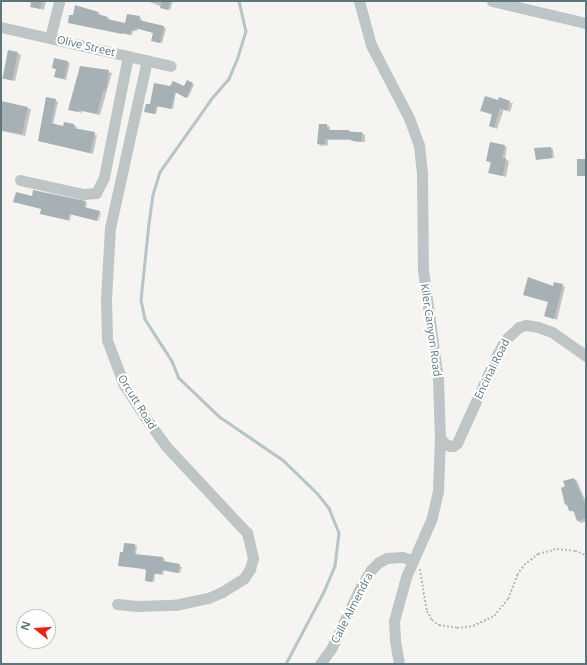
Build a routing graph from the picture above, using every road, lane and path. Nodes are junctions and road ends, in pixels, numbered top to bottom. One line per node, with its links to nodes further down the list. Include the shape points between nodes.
1 (59, 1): 6 (street)
2 (359, 1): 12 (street, Kiler Canyon Road, via 371,45 409,118 419,144 423,270 438,379)
3 (492, 1): 4 (street)
4 (586, 23)
5 (1, 27): 6 (street, Olive Street)
6 (50, 38): 7 (street, Olive Street)
7 (128, 56): 8 (street, Olive Street); 10 (street, via 104,177 96,193 83,194)
8 (147, 60): 9 (street, Olive Street); 16 (street, Orcutt Road, via 110,228 106,299 107,340 124,385 145,417 166,446 247,533 253,558 244,578 208,598 175,605)
9 (171, 66)
10 (20, 180)
11 (586, 356): 12 (street, Encinal Road, via 552,332 526,325 519,327 505,340 496,355 457,443 450,446)
12 (440, 438): 13 (street, Kiler Canyon Road, via 436,505)
13 (418, 549): 14 (path, via 427,611 432,620 439,625 457,628 473,626 494,616 508,599 517,575 524,565 538,554 557,549); 15 (street, Kiler Canyon Road)
14 (586, 554)
15 (413, 560): 17 (street, Calle Almendra, via 402,557 387,558 371,570 331,649); 18 (street, Kiler Canyon Road, via 394,622)
16 (117, 604)
17 (320, 664)
18 (399, 664)

